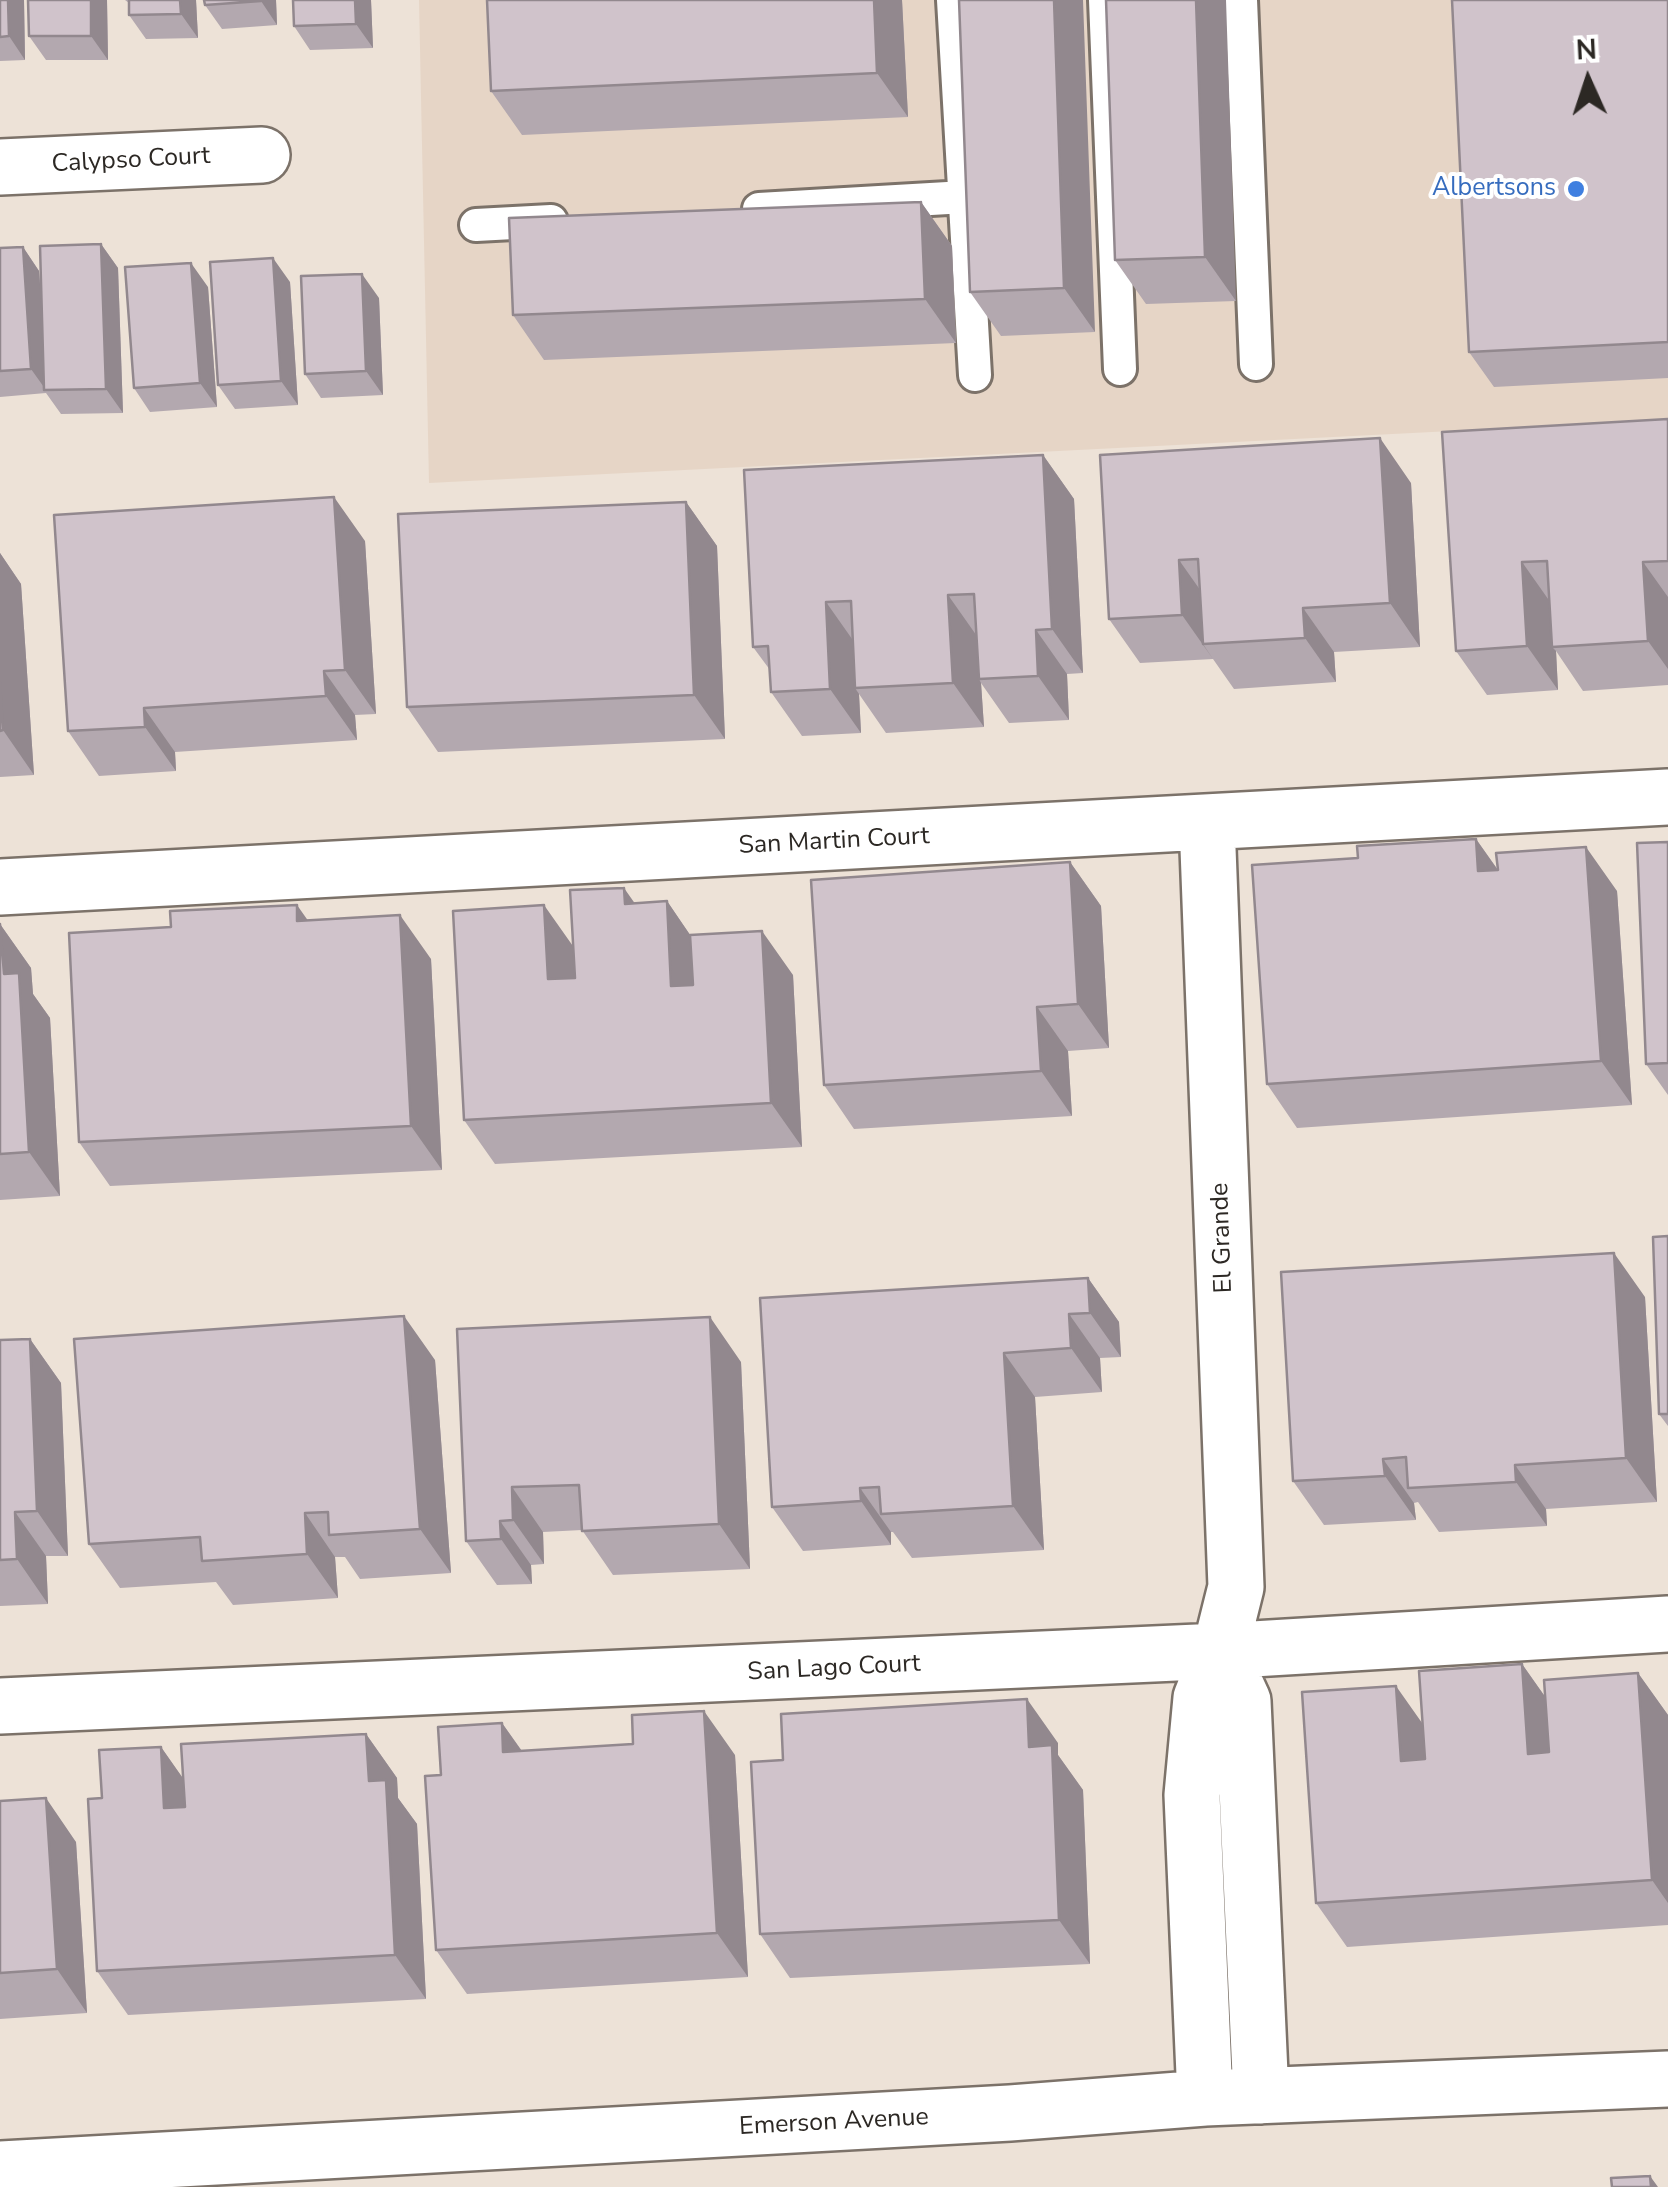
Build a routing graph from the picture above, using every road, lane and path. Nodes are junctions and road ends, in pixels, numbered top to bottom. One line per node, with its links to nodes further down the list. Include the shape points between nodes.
1 (953, 0): 6 (lane)
2 (1105, 0): 11 (lane)
3 (1242, 0): 10 (lane)
4 (262, 156): 5 (street, Calypso Court)
5 (0, 167)
6 (965, 198): 7 (lane); 12 (lane)
7 (730, 210)
8 (574, 219): 9 (lane)
9 (476, 225)
10 (1256, 364)
11 (1120, 369)
12 (975, 375)
13 (1668, 797): 14 (street, San Martin Court)
14 (1207, 822): 15 (street, San Martin Court); 17 (street, El Grande, via 1236,1588)
15 (0, 887)
16 (1668, 1624): 17 (street, San Lago Court)
17 (1220, 1651): 18 (street, San Lago Court); 19 (street, El Grande, via 1201,1698 1192,1795)
18 (0, 1706)
19 (1223, 1867): 21 (street, El Grande); 22 (street, El Grande)
20 (1668, 2079): 21 (street, Emerson Avenue)
21 (1261, 2096): 22 (street, Emerson Avenue)
22 (1205, 2098): 24 (street, Emerson Avenue)
23 (0, 2168): 24 (street, Emerson Avenue)
24 (117, 2174)

